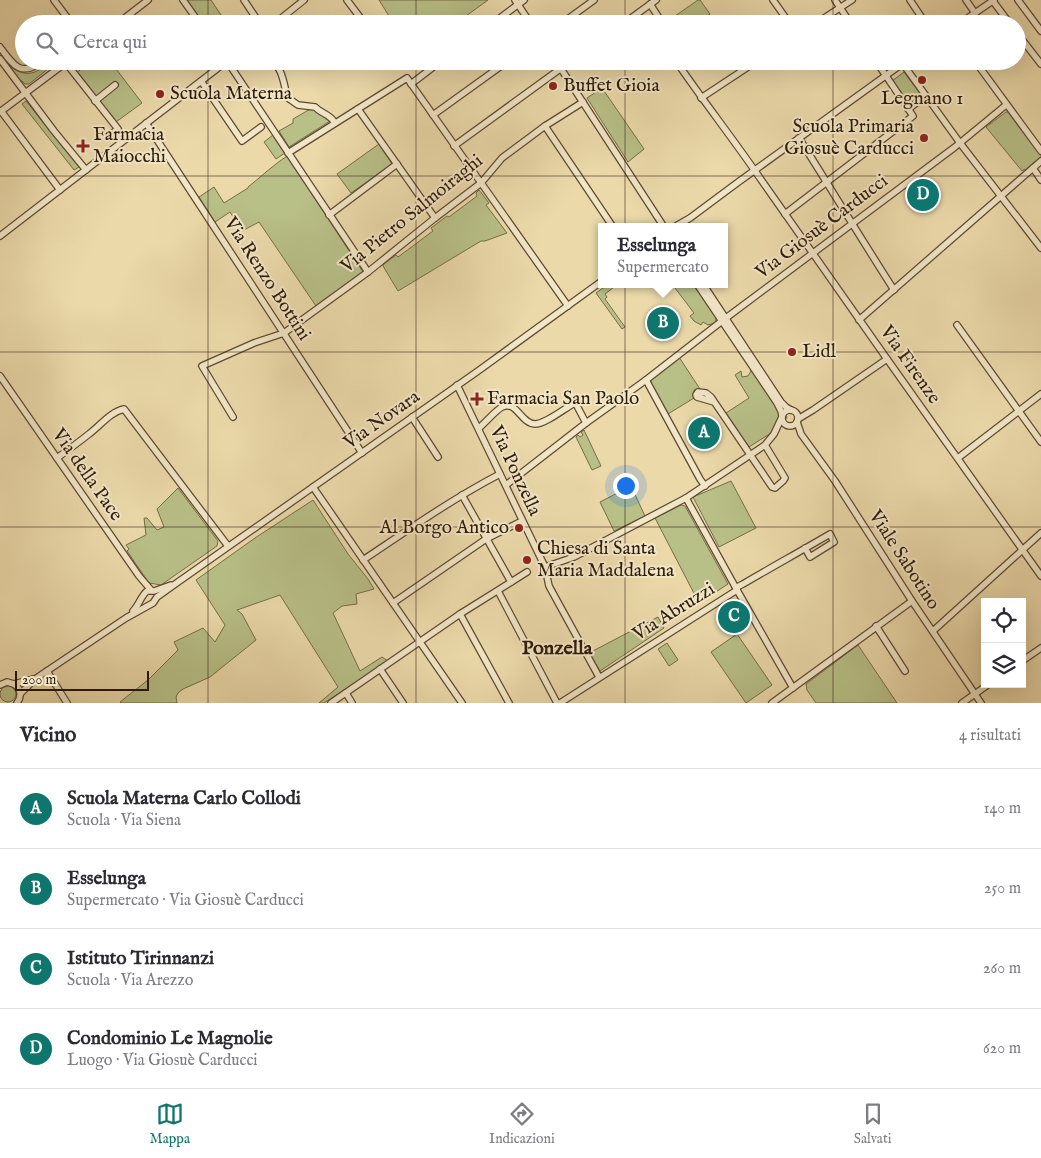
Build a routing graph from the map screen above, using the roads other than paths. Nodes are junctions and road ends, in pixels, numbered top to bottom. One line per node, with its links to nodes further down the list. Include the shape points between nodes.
1 (54, 0): 21 (street)
2 (148, 0): 22 (street)
3 (183, 0): 23 (street)
4 (244, 0): 24 (street)
5 (304, 0): 25 (street)
6 (347, 0): 26 (street)
7 (524, 0): 17 (street)
8 (594, 0): 29 (street)
9 (656, 0): 18 (street)
10 (773, 0): 32 (street)
11 (835, 0): 19 (street)
12 (852, 0): 19 (street)
13 (910, 0): 35 (street)
14 (966, 0): 20 (street)
15 (993, 0): 20 (street); 37 (street)
16 (1018, 0): 38 (street)
17 (517, 2): 27 (street); 28 (street)
18 (650, 4): 30 (street); 31 (street)
19 (840, 8): 33 (street); 34 (street)
20 (975, 13): 36 (street)
21 (65, 15)
22 (129, 15)
23 (194, 15)
24 (254, 15)
25 (285, 15)
26 (358, 15)
27 (502, 15)
28 (525, 15)
29 (573, 15)
30 (635, 15)
31 (657, 15)
32 (784, 15)
33 (829, 15)
34 (845, 15)
35 (920, 15)
36 (972, 15)
37 (1004, 15)
38 (1041, 31)
39 (1026, 45): 42 (street)
40 (0, 47): 43 (street)
41 (0, 59): 63 (street)
42 (1041, 64)
43 (15, 65)
44 (56, 70): 63 (street)
45 (72, 70): 66 (street)
46 (215, 70): 60 (street)
47 (233, 70): 82 (street)
48 (279, 70): 74 (street, via 288,98 298,105 315,107)
49 (429, 70): 61 (street)
50 (496, 70): 72 (street)
51 (558, 70): 80 (street)
52 (562, 70): 67 (street)
53 (682, 70): 65 (street, Via Firenze)
54 (743, 70): 65 (street)
55 (882, 70): 59 (street)
56 (894, 70): 59 (street)
57 (910, 70): 64 (street)
58 (981, 70): 68 (street)
59 (886, 76): 70 (street); 78 (street)
60 (201, 80): 73 (street); 76 (street, via 242,141)
61 (411, 84): 69 (street, via 407,78); 72 (street)
62 (115, 85): 66 (street)
63 (26, 93): 71 (street); 86 (street)
64 (926, 96): 70 (street); 79 (street)
65 (701, 98): 87 (street, Via Firenze)
66 (95, 101): 77 (street, via 118,129)
67 (583, 102): 75 (street, Via Pietro Salmoiraghi); 95 (street)
68 (1006, 105): 79 (street, Via Giosuè Carducci); 81 (street)
69 (358, 109): 74 (street); 84 (street)
70 (908, 109): 89 (street, via 913,116)
71 (1, 112): 91 (street)
72 (433, 115): 80 (street)
73 (146, 123): 86 (street); 116 (street, Via Renzo Bottini)
74 (336, 123): 82 (street)
75 (545, 126): 90 (street, Via Pietro Salmoiraghi, via 502,158); 98 (street)
76 (261, 127)
77 (109, 136)
78 (799, 138): 87 (street); 89 (street)
79 (960, 142): 92 (street); 103 (street, Via Giosuè Carducci)
80 (454, 146): 90 (street)
81 (1041, 151)
82 (288, 153): 94 (street)
83 (1041, 161): 85 (street)
84 (398, 164): 94 (street); 96 (street)
85 (1034, 168): 88 (street); 92 (street)
86 (86, 170): 91 (street)
87 (755, 170): 93 (street, Via Firenze); 97 (street)
88 (1041, 180)
89 (828, 182): 93 (street); 103 (street)
90 (481, 183): 96 (street, Via Pietro Salmoiraghi); 112 (street)
91 (60, 190): 104 (street)
92 (1002, 196): 105 (street); 111 (street)
93 (786, 214): 106 (street, Via Firenze)
94 (329, 215): 107 (street)
95 (658, 217): 99 (street); 100 (street)
96 (435, 218): 107 (street, Via Pietro Salmoiraghi)
97 (690, 218): 101 (street); 102 (street)
98 (610, 223)
99 (662, 223)
100 (666, 223)
101 (682, 223)
102 (687, 223)
103 (852, 224): 106 (street, Via Giosuè Carducci); 111 (street)
104 (0, 236)
105 (1041, 248)
106 (812, 254): 113 (street, Via Giosuè Carducci); 114 (street, Via Firenze)
107 (368, 272): 116 (street, Via Pietro Salmoiraghi)
108 (598, 284): 112 (street, Via Novara)
109 (700, 288): 113 (street)
110 (705, 288): 113 (street)
111 (894, 290): 114 (street)
112 (568, 306): 120 (street, Via Novara)
113 (724, 320): 119 (street, Via Giosuè Carducci); 124 (street, via 781,402); 128 (street, via 777,403)
114 (859, 320): 117 (street, Via Firenze)
115 (957, 324): 125 (street)
116 (284, 333): 126 (street, Via Pietro Salmoiraghi, via 202,366); 137 (street, Via Renzo Bottini)
117 (887, 359): 123 (street); 141 (street, Via Firenze)
118 (0, 376): 140 (street, Via della Pace)
119 (646, 380): 130 (street, Via Giosuè Carducci); 144 (street)
120 (457, 385): 127 (street, Via Novara); 132 (street, Via Ponzella)
121 (1041, 394): 125 (street)
122 (714, 402): 138 (street)
123 (813, 410): 124 (street); 129 (street)
124 (792, 411): 128 (street, via 786,411); 129 (street)
125 (1019, 411): 135 (street); 141 (street)
126 (233, 416)
127 (412, 417): 137 (street, Via Novara); 139 (street)
128 (782, 418): 131 (street, via 784,424); 133 (street)
129 (798, 420): 131 (street); 134 (street, Viale Sabotino)
130 (586, 423): 132 (street, via 576,404 534,424 526,422 509,406 502,407); 143 (street, Via Giosuè Carducci)
131 (790, 426): 133 (street); 134 (street, Viale Sabotino)
132 (479, 428): 142 (street, Via Ponzella)
133 (774, 434): 136 (street)
134 (801, 434): 166 (street, Viale Sabotino)
135 (1041, 442)
136 (765, 445): 138 (street); 138 (street, via 785,478 775,488)
137 (362, 452): 145 (street, Via Novara)
138 (750, 455): 144 (street)
139 (438, 457)
140 (57, 458): 151 (street, via 124,409); 157 (street, Via della Pace)
141 (958, 458): 153 (street, Via Firenze)
142 (500, 474): 143 (street, Via Ponzella); 146 (street)
143 (506, 485): 148 (street, Via Ponzella)
144 (705, 486): 147 (street)
145 (314, 487): 151 (street, Via Novara); 154 (street)
146 (462, 495): 150 (street); 154 (street)
147 (686, 498): 155 (street, via 574,557); 163 (street)
148 (522, 521): 150 (street); 155 (street, Via Ponzella)
149 (1041, 533): 153 (street)
150 (486, 539): 160 (street); 167 (street)
151 (228, 546): 159 (street, Via Novara)
152 (805, 548): 152 (street, Via Abruzzi, via 810,557 834,542 830,534); 163 (street, Via Abruzzi, via 737,587)
153 (1022, 550): 158 (street, Via Firenze); 172 (street)
154 (364, 560): 167 (street)
155 (545, 567): 179 (street, Via Ponzella, via 549,586)
156 (527, 572): 160 (street)
157 (139, 576): 161 (street, Via della Pace); 164 (street)
158 (1041, 576)
159 (178, 582): 161 (street, Via Novara); 165 (street, Via Novara)
160 (511, 582): 162 (street)
161 (152, 590): 164 (street, Via Novara); 165 (street)
162 (498, 590): 169 (street); 194 (street)
163 (737, 590): 179 (street, Via Abruzzi); 183 (street)
164 (143, 595): 168 (street, via 144,601); 170 (street, Via Novara)
165 (157, 597): 168 (street, Via Novara)
166 (912, 600): 171 (street); 172 (street, Viale Sabotino)
167 (393, 603): 173 (street)
168 (151, 604): 170 (street, Via Novara)
169 (460, 614): 173 (street); 193 (street)
170 (126, 618): 177 (street, Via Novara)
171 (876, 626): 178 (street); 183 (street)
172 (933, 631): 186 (street, Viale Sabotino)
173 (417, 643): 176 (street); 192 (street)
174 (1041, 648): 175 (street)
175 (1026, 658)
176 (380, 669): 185 (street); 191 (street)
177 (47, 671): 180 (street, Via Novara); 188 (street)
178 (905, 671)
179 (599, 677): 194 (street, Via Abruzzi)
180 (35, 679): 181 (street, Via Novara); 187 (street, Via Novara)
181 (14, 684): 182 (street, Via Novara); 187 (street, Via Novara, via 20,689)
182 (0, 685)
183 (793, 688): 195 (street)
184 (983, 688): 186 (street)
185 (346, 693): 189 (street); 190 (street)
186 (975, 694): 196 (street); 197 (street, Viale Sabotino)
187 (19, 699)
188 (67, 703)
189 (331, 703)
190 (352, 703)
191 (403, 703)
192 (462, 703)
193 (509, 703)
194 (558, 703)
195 (772, 703)
196 (962, 703)
197 (981, 703)

